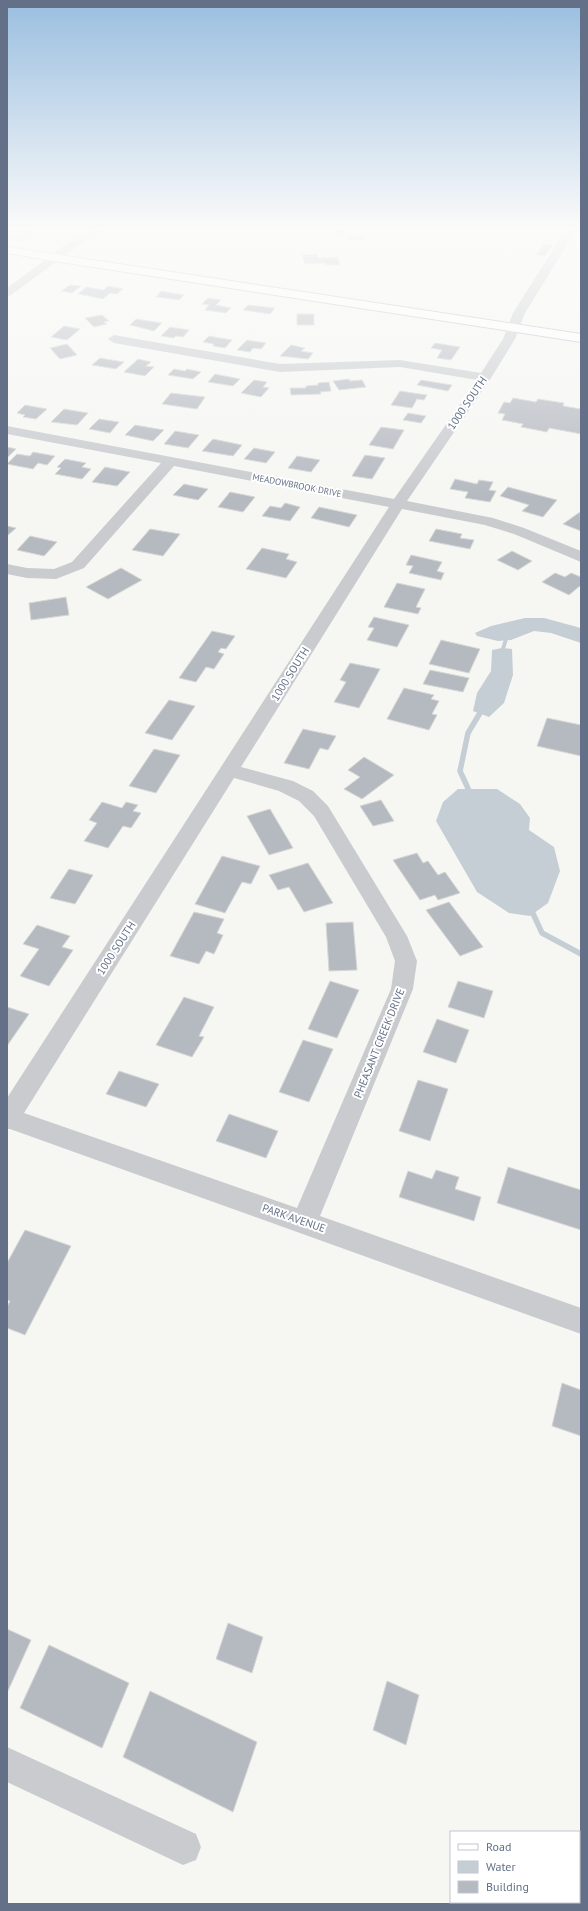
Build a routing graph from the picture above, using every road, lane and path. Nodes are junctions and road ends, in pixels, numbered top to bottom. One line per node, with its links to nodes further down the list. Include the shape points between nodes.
1 (456, 318): 3 (main road)
2 (518, 318): 3 (street, 1000 SOUTH)
3 (515, 327): 4 (main road); 6 (street, 1000 SOUTH)
4 (581, 338)
5 (114, 339): 6 (street, via 280,368 308,370 388,363)
6 (485, 378): 9 (street, 1000 SOUTH)
7 (7, 430): 8 (street, MEADOWBROOK DRIVE)
8 (170, 462): 9 (street, MEADOWBROOK DRIVE); 11 (street, via 78,565 56,574 27,574)
9 (398, 504): 10 (street, MEADOWBROOK DRIVE, via 488,521 519,530); 12 (street, 1000 SOUTH)
10 (581, 557)
11 (7, 569)
12 (230, 770): 13 (street, 1000 SOUTH); 14 (street, PHEASANT CREEK DRIVE, via 286,786 306,796 321,811 396,936 406,961 402,989)
13 (7, 1118): 14 (street, PARK AVENUE)
14 (304, 1222): 15 (street, PARK AVENUE)
15 (581, 1320)
16 (7, 1764): 17 (street)
17 (183, 1848)

